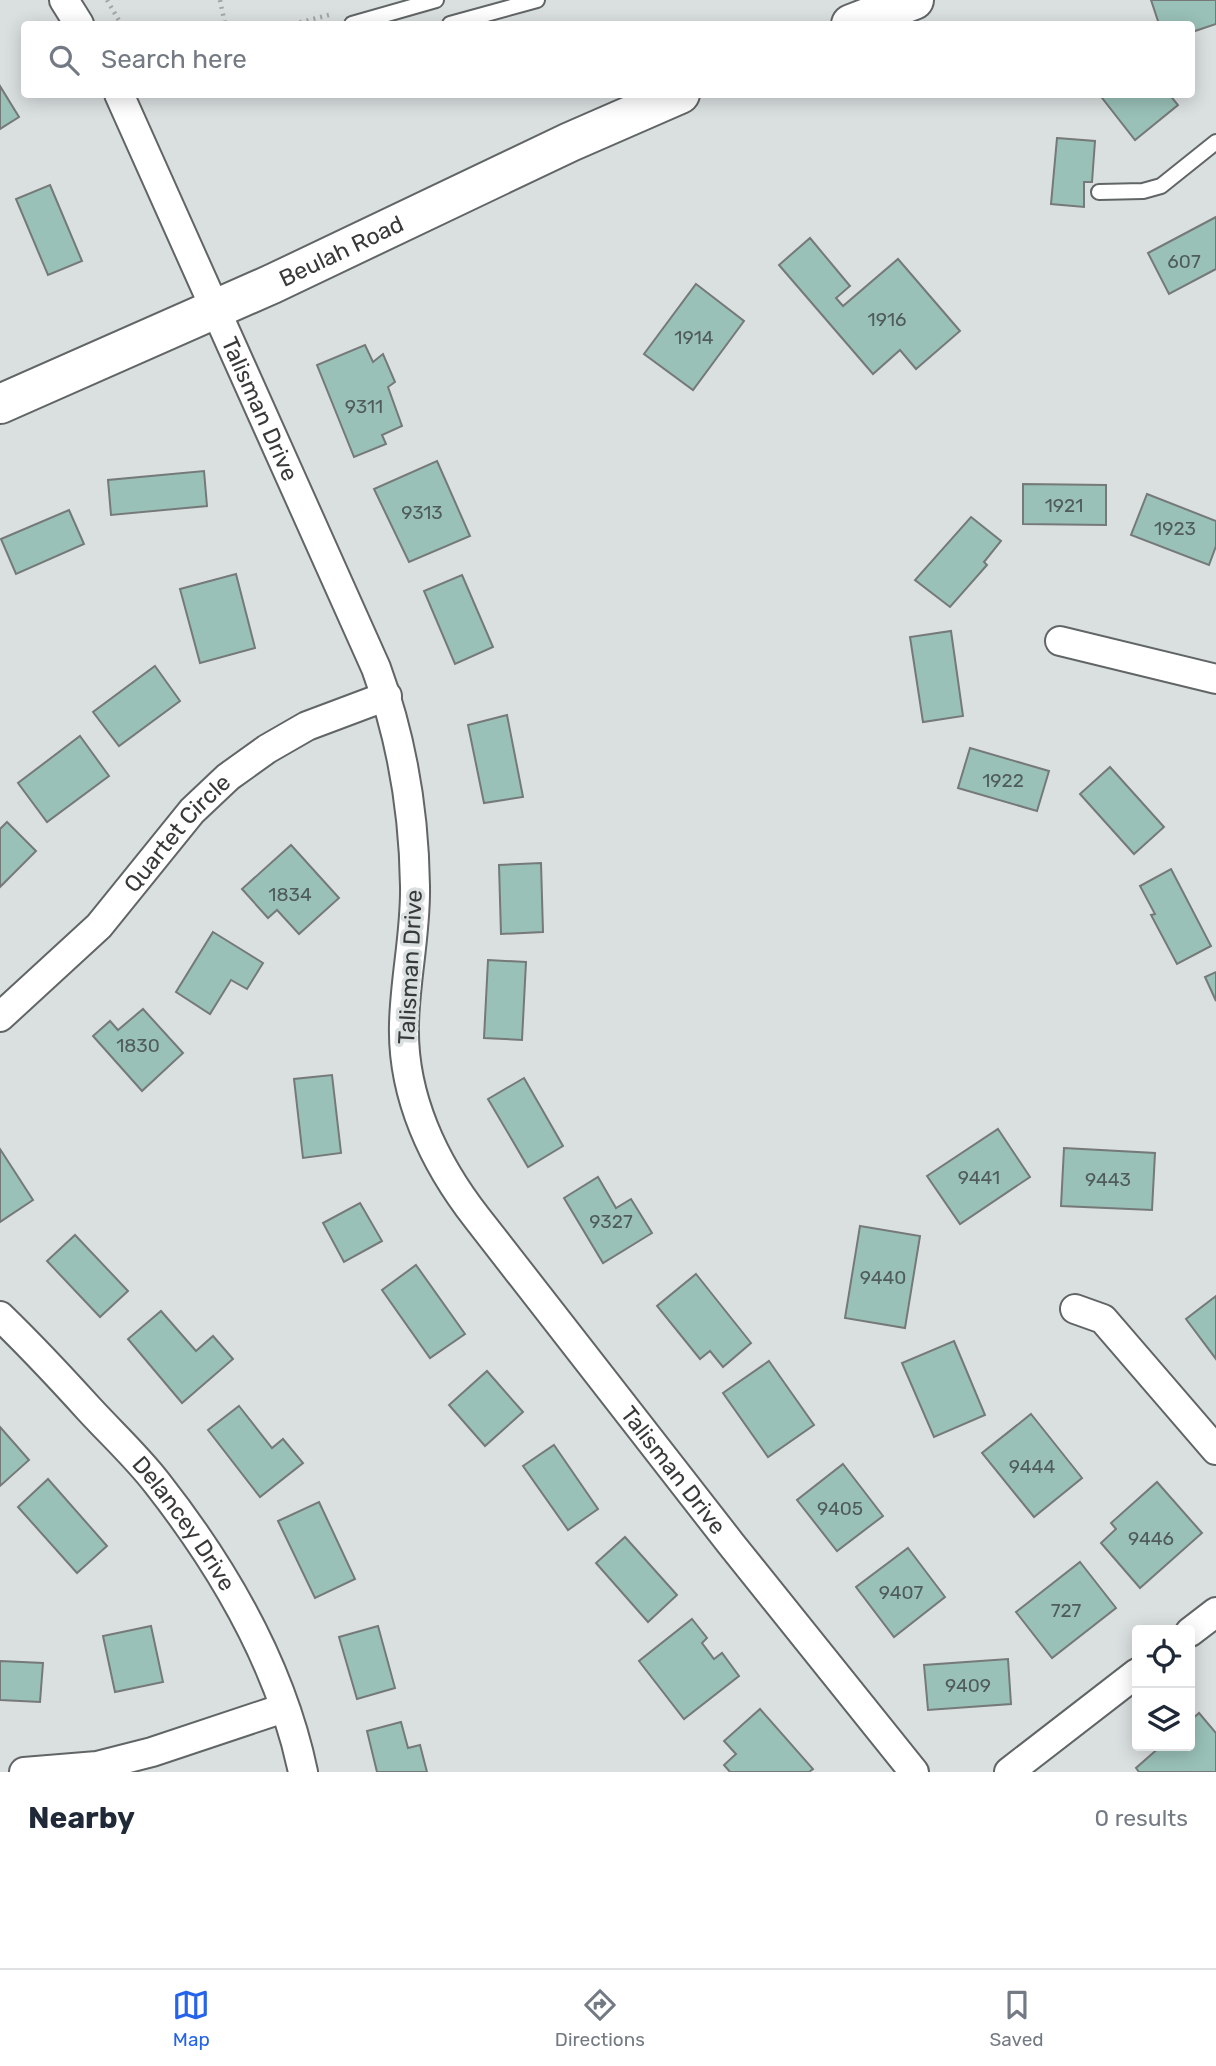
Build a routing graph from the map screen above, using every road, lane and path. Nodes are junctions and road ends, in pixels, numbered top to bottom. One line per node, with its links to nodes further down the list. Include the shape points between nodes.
1 (64, 0): 7 (street)
2 (107, 0): 8 (path)
3 (220, 0): 9 (path)
4 (436, 0): 10 (lane)
5 (537, 0): 11 (lane)
6 (914, 0): 12 (main road)
7 (77, 21)
8 (119, 21)
9 (224, 21)
10 (362, 21)
11 (461, 21)
12 (859, 21)
13 (125, 98): 17 (street, Talisman Drive)
14 (671, 98): 17 (main road, Beulah Road)
15 (1216, 142): 16 (lane, via 1161,186)
16 (1099, 192)
17 (215, 309): 18 (main road, Beulah Road); 21 (street, Talisman Drive)
18 (0, 404)
19 (1060, 641): 20 (street)
20 (1216, 679)
21 (387, 696): 22 (street, Quartet Circle, via 307,726 228,777 191,811 99,926); 32 (street, Talisman Drive, via 414,830 414,928 404,1025 407,1066 431,1148 454,1189)
22 (0, 1017)
23 (1075, 1309): 25 (street, via 1103,1318)
24 (0, 1316): 29 (street, Delancey Drive, via 155,1481 197,1536 232,1593)
25 (1216, 1450)
26 (1216, 1612): 27 (street)
27 (1195, 1628)
28 (1132, 1677): 33 (street)
29 (284, 1708): 30 (street, via 97,1766); 31 (street, Delancey Drive)
30 (24, 1772)
31 (303, 1772)
32 (914, 1772)
33 (1010, 1772)

